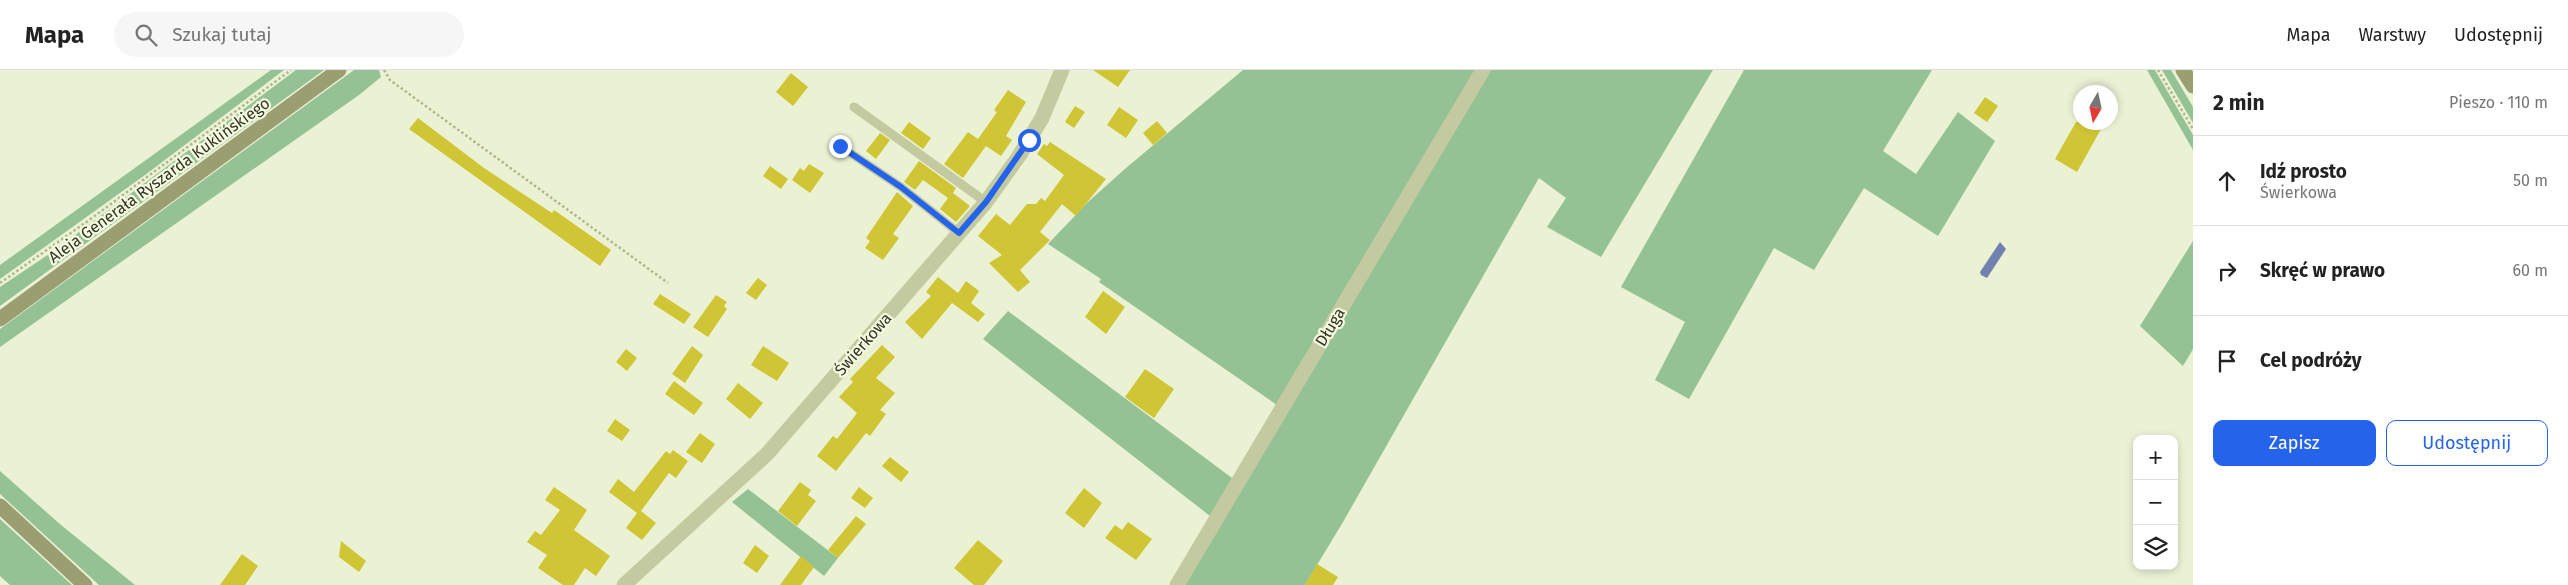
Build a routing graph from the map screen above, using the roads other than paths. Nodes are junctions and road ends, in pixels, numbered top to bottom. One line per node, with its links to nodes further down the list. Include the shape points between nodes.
1 (339, 70): 10 (street, Aleja Generała Ryszarda Kuklińskiego)
2 (1062, 70): 8 (street, Świerkowa, via 1042,118)
3 (1483, 70): 14 (street, Długa)
4 (2184, 70): 5 (street)
5 (2193, 86)
6 (854, 107): 8 (lane)
7 (840, 146): 9 (lane, via 901,187)
8 (986, 202): 9 (street, Świerkowa)
9 (959, 233): 13 (street, Świerkowa, via 767,454)
10 (0, 318)
11 (0, 506): 12 (street)
12 (85, 585)
13 (624, 585)
14 (1177, 585)

